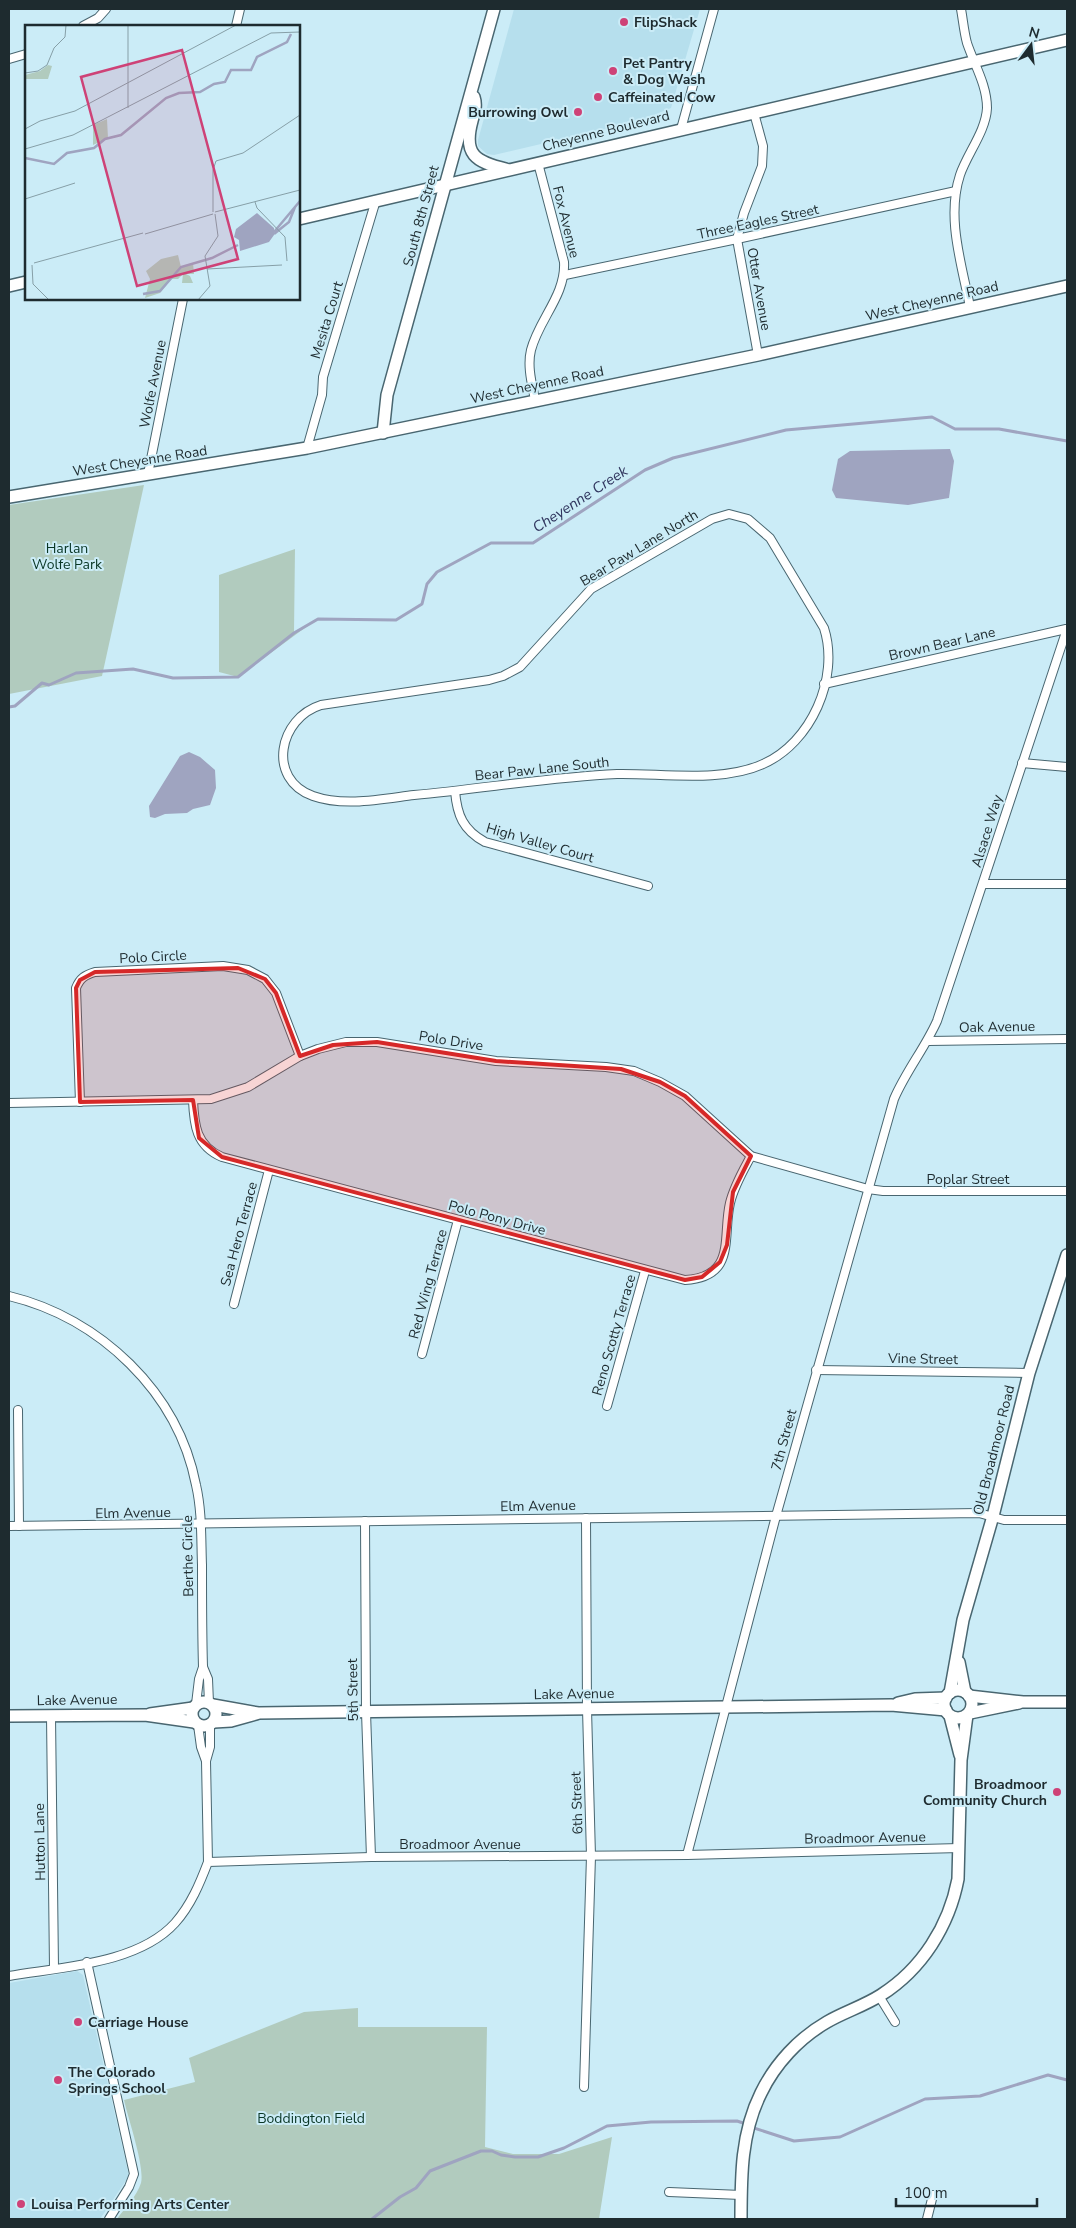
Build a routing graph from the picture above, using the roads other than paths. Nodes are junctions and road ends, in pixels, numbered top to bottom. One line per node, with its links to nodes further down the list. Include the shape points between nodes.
1 (106, 9): 6 (street)
2 (240, 9): 7 (street)
3 (494, 9): 12 (main road, South 8th Street)
4 (714, 9): 14 (street)
5 (961, 9): 11 (street, via 968,43)
6 (85, 25)
7 (236, 25)
8 (1067, 40): 11 (main road, Cheyenne Boulevard)
9 (25, 54): 10 (street)
10 (9, 59)
11 (976, 62): 13 (main road, Cheyenne Boulevard); 18 (street, via 987,102 986,111)
12 (472, 90): 16 (main road, via 476,103 469,148 476,159); 17 (main road, South 8th Street)
13 (754, 113): 14 (main road, Cheyenne Boulevard); 21 (street, Otter Avenue, via 763,146 762,166)
14 (681, 128): 15 (main road, Cheyenne Boulevard)
15 (538, 163): 16 (main road, Cheyenne Boulevard); 22 (street, Fox Avenue)
16 (510, 169): 17 (main road, Cheyenne Boulevard)
17 (446, 184): 19 (main road, Cheyenne Boulevard); 30 (main road, South 8th Street, via 387,395)
18 (956, 191): 21 (street, Three Eagles Street); 27 (street, via 954,218)
19 (376, 200): 20 (main road, Cheyenne Boulevard); 31 (street, Mesita Court, via 323,377 322,395)
20 (300, 218)
21 (737, 240): 22 (street, Three Eagles Street); 28 (street, Otter Avenue)
22 (565, 275): 29 (street, Fox Avenue, via 531,349 529,366)
23 (25, 282): 24 (main road)
24 (9, 286)
25 (1067, 286): 27 (main road, West Cheyenne Road)
26 (183, 300): 32 (street, Wolfe Avenue)
27 (970, 307): 28 (main road, West Cheyenne Road)
28 (758, 355): 29 (main road, West Cheyenne Road)
29 (535, 400): 30 (main road, West Cheyenne Road)
30 (383, 433): 31 (main road, West Cheyenne Road)
31 (307, 448): 32 (main road, West Cheyenne Road)
32 (148, 474): 33 (main road, West Cheyenne Road)
33 (9, 497)
34 (1066, 629): 35 (street, Brown Bear Lane); 36 (street, Alsace Way)
35 (824, 684): 38 (street, Bear Paw Lane North, via 830,661 824,628 770,538 748,519 720,515 591,589 530,658 512,672 489,680 309,709 292,726 286,739 283,749); 39 (street, Bear Paw Lane South, via 815,711 801,736 776,758 745,770 709,774 564,777)
36 (1022, 763): 37 (street); 40 (street, Alsace Way)
37 (1067, 767)
38 (287, 773): 39 (street, Bear Paw Lane South, via 301,789 330,799 368,800)
39 (455, 791): 42 (street, High Valley Court, via 456,809 465,827 485,842)
40 (984, 884): 41 (street); 44 (street, Alsace Way)
41 (1067, 884)
42 (648, 886)
43 (1067, 1039): 44 (street, Oak Avenue)
44 (928, 1041): 51 (street, 7th Street, via 905,1075 894,1099)
45 (300, 1056): 46 (street, Polo Drive, via 248,1087 221,1097); 47 (street, Polo Circle, via 276,993 265,979 256,974 224,966 95,972 87,974 76,988); 49 (street, Polo Drive, via 333,1045 377,1042 496,1061 606,1067 634,1072 685,1096)
46 (193, 1100): 47 (street, Polo Drive); 50 (street, Polo Pony Drive, via 195,1129 212,1153)
47 (80, 1102): 48 (street, Polo Drive)
48 (9, 1103)
49 (751, 1156): 51 (street, Polo Drive); 55 (street, Polo Pony Drive, via 733,1192 727,1245 714,1270 702,1277 685,1280)
50 (269, 1170): 53 (street, Polo Pony Drive); 57 (street, Sea Hero Terrace)
51 (868, 1189): 52 (street, Poplar Street); 59 (street, 7th Street)
52 (1067, 1191)
53 (458, 1220): 55 (street, Polo Pony Drive); 58 (street, Red Wing Terrace)
54 (1067, 1255): 60 (main road, Old Broadmoor Road)
55 (645, 1271): 61 (street, Reno Scotty Terrace)
56 (9, 1296): 68 (street, Berthe Circle, via 38,1304 77,1322 134,1367 162,1404 185,1448 196,1485)
57 (234, 1304)
58 (422, 1354)
59 (816, 1370): 60 (street, Vine Street); 63 (street, 7th Street)
60 (1029, 1373): 64 (main road, Old Broadmoor Road)
61 (607, 1406)
62 (18, 1410): 70 (street)
63 (776, 1516): 64 (street, Elm Avenue); 65 (street, Elm Avenue); 80 (street, 7th Street)
64 (993, 1516): 66 (street, Elm Avenue, via 1004,1520); 71 (main road, Old Broadmoor Road, via 963,1620)
65 (586, 1518): 67 (street, Elm Avenue); 81 (street, 6th Street)
66 (1067, 1520)
67 (365, 1521): 68 (street, Elm Avenue); 82 (street, 5th Street)
68 (201, 1524): 70 (street, Elm Avenue); 72 (street, Berthe Circle)
69 (9, 1526): 70 (street, Elm Avenue)
70 (19, 1526)
71 (958, 1655): 73 (main road, Old Broadmoor Road); 74 (main road, Old Broadmoor Road)
72 (203, 1667): 77 (street, Berthe Circle); 79 (street, Berthe Circle)
73 (967, 1694): 74 (main road, via 957,1690); 75 (main road); 85 (main road, via 972,1702)
74 (948, 1695): 78 (main road, Lake Avenue); 84 (main road)
75 (1022, 1702): 76 (main road); 85 (main road)
76 (1067, 1702)
77 (211, 1704): 79 (main road); 83 (main road, Lake Avenue); 90 (main road, via 216,1710)
78 (891, 1705): 80 (main road, Lake Avenue); 84 (main road, Lake Avenue)
79 (195, 1706): 86 (main road, Lake Avenue); 89 (main road, via 192,1718)
80 (725, 1706): 81 (main road, Lake Avenue); 94 (street, 7th Street)
81 (587, 1709): 82 (main road, Lake Avenue); 95 (street, 6th Street)
82 (366, 1712): 83 (main road, Lake Avenue); 96 (street, 5th Street)
83 (258, 1713): 90 (main road, Lake Avenue)
84 (948, 1713): 85 (main road, via 959,1718); 91 (main road)
85 (968, 1714): 91 (main road)
86 (146, 1715): 88 (main road, Lake Avenue); 89 (main road, Lake Avenue)
87 (9, 1716): 88 (main road, Lake Avenue)
88 (51, 1716): 99 (street, Hutton Lane)
89 (196, 1724): 90 (main road); 92 (street)
90 (212, 1724): 92 (street)
91 (961, 1760): 93 (main road)
92 (206, 1761): 97 (street)
93 (960, 1848): 94 (street, Broadmoor Avenue); 101 (main road, via 955,1894 936,1939 912,1972)
94 (687, 1855): 95 (street, Broadmoor Avenue)
95 (591, 1856): 96 (street, Broadmoor Avenue); 103 (street, 6th Street)
96 (371, 1857): 97 (street, Broadmoor Avenue)
97 (208, 1862): 98 (street, via 193,1896 165,1932 129,1952)
98 (87, 1962): 99 (street); 107 (street, via 134,2174)
99 (54, 1968): 100 (street)
100 (9, 1976)
101 (879, 1996): 102 (street); 105 (main road, via 809,2033 778,2065 754,2108 745,2142)
102 (895, 2022)
103 (584, 2087)
104 (669, 2192): 105 (street)
105 (741, 2195): 108 (main road)
106 (933, 2195): 109 (street)
107 (109, 2219)
108 (741, 2219)
109 (927, 2219)

